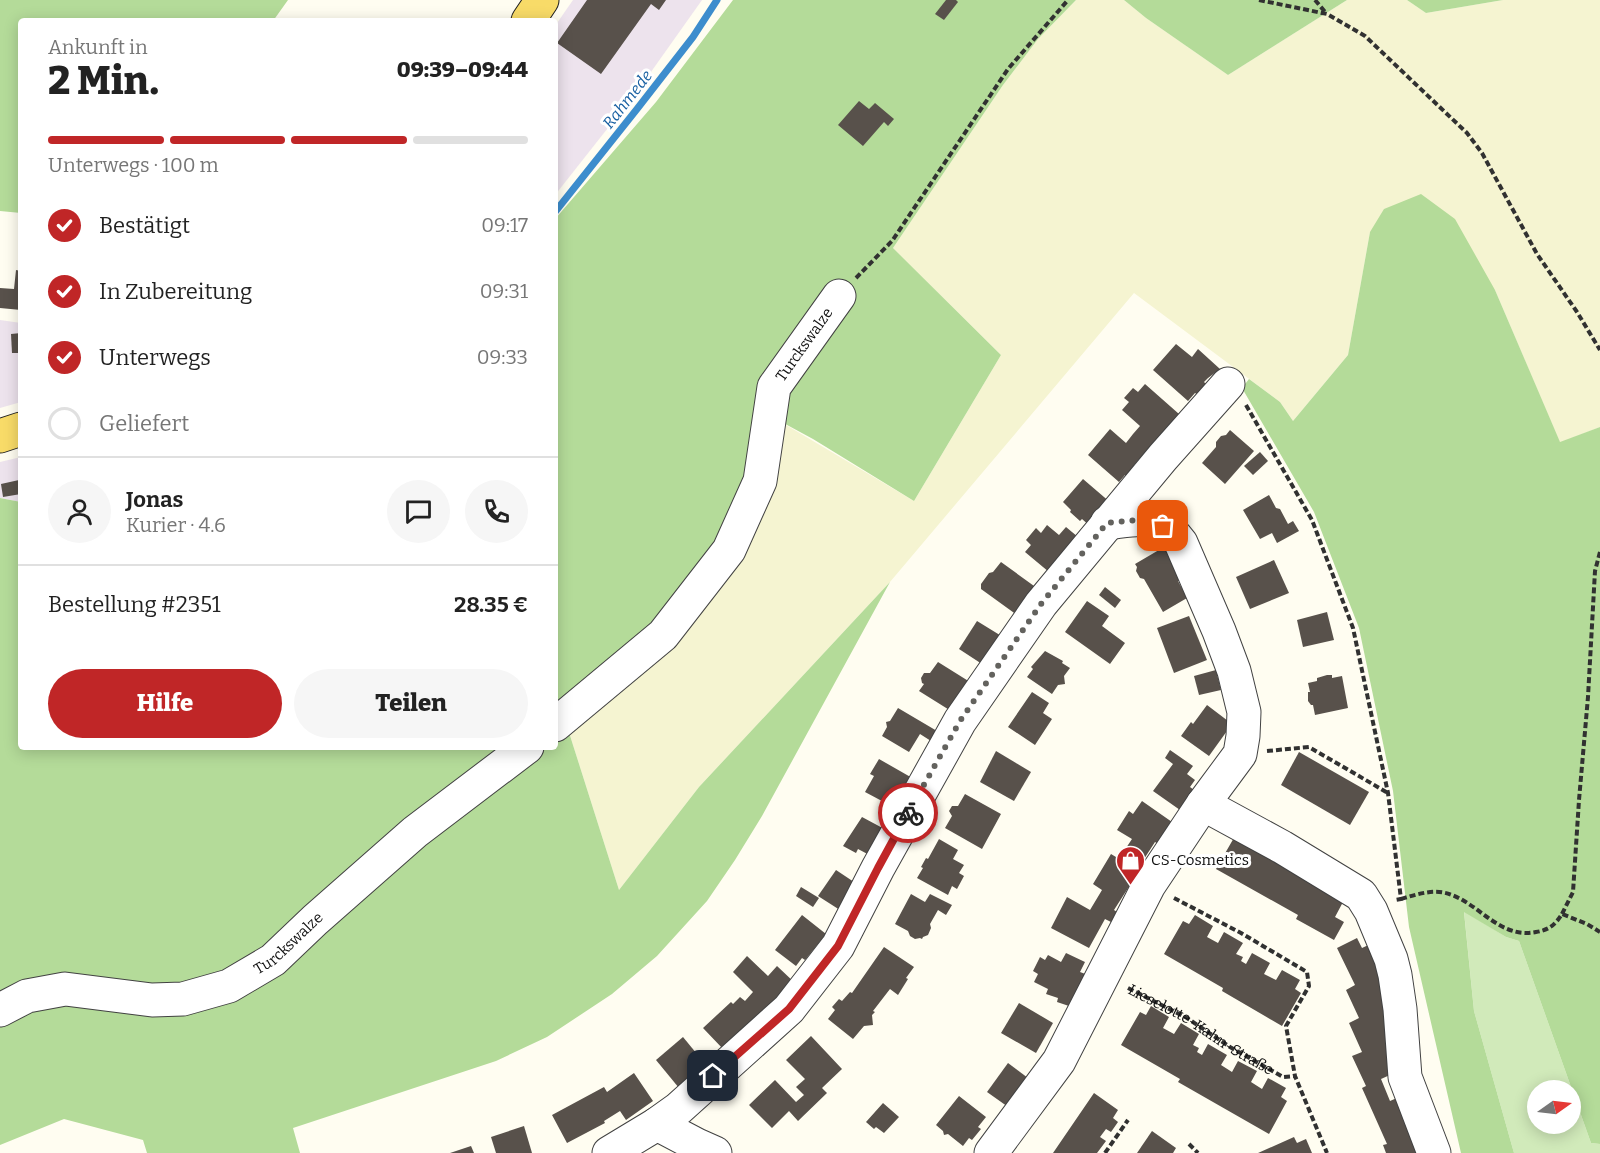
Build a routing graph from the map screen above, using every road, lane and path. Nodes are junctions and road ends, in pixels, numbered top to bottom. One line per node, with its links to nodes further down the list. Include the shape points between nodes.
1 (542, 0): 6 (main road)
2 (1068, 0): 7 (path, Turckswalze, via 1008,69 892,241)
3 (1259, 0): 5 (path)
4 (1315, 0): 5 (path)
5 (1327, 14): 8 (path, via 1365,36 1467,133 1537,254)
6 (530, 18)
7 (839, 296): 14 (street, Turckswalze, via 774,387 759,481 729,549 663,635)
8 (1600, 350)
9 (1228, 384): 12 (street); 17 (path, via 1247,407 1316,531 1353,628)
10 (18, 430): 11 (main road)
11 (0, 436)
12 (1107, 523): 16 (street, via 1148,519 1163,526 1181,543 1234,671 1244,712); 28 (street, via 1041,604 960,721 838,946 789,1009)
13 (1600, 552): 22 (path, via 1595,571 1573,892)
14 (558, 722)
15 (523, 750): 25 (street, Turckswalze, via 416,832 273,960 229,986 183,999 152,1000 65,989 27,996)
16 (1240, 754): 17 (path, via 1309,747); 18 (street)
17 (1388, 793): 20 (path)
18 (1203, 804): 19 (street); 21 (street, via 1352,890)
19 (1149, 885): 24 (street); 26 (path, Lieselotte-Kahn-Straße, via 1307,972 1309,986 1286,1026)
20 (1401, 899): 21 (path); 22 (path, via 1426,892 1451,894 1494,923 1522,933 1546,930)
21 (1371, 911): 36 (street, via 1395,975 1405,1077)
22 (1562, 914): 23 (path)
23 (1600, 932)
24 (1104, 975): 26 (path, Lieselotte-Kahn-Straße, via 1187,1018 1283,1077); 32 (street, via 1059,1061)
25 (0, 1010)
26 (1295, 1076): 35 (path)
27 (1128, 1120): 33 (path)
28 (657, 1124): 30 (street); 31 (street)
29 (1189, 1144): 34 (path)
30 (609, 1153)
31 (715, 1153)
32 (991, 1153)
33 (1105, 1153)
34 (1198, 1153)
35 (1327, 1153)
36 (1434, 1153)

